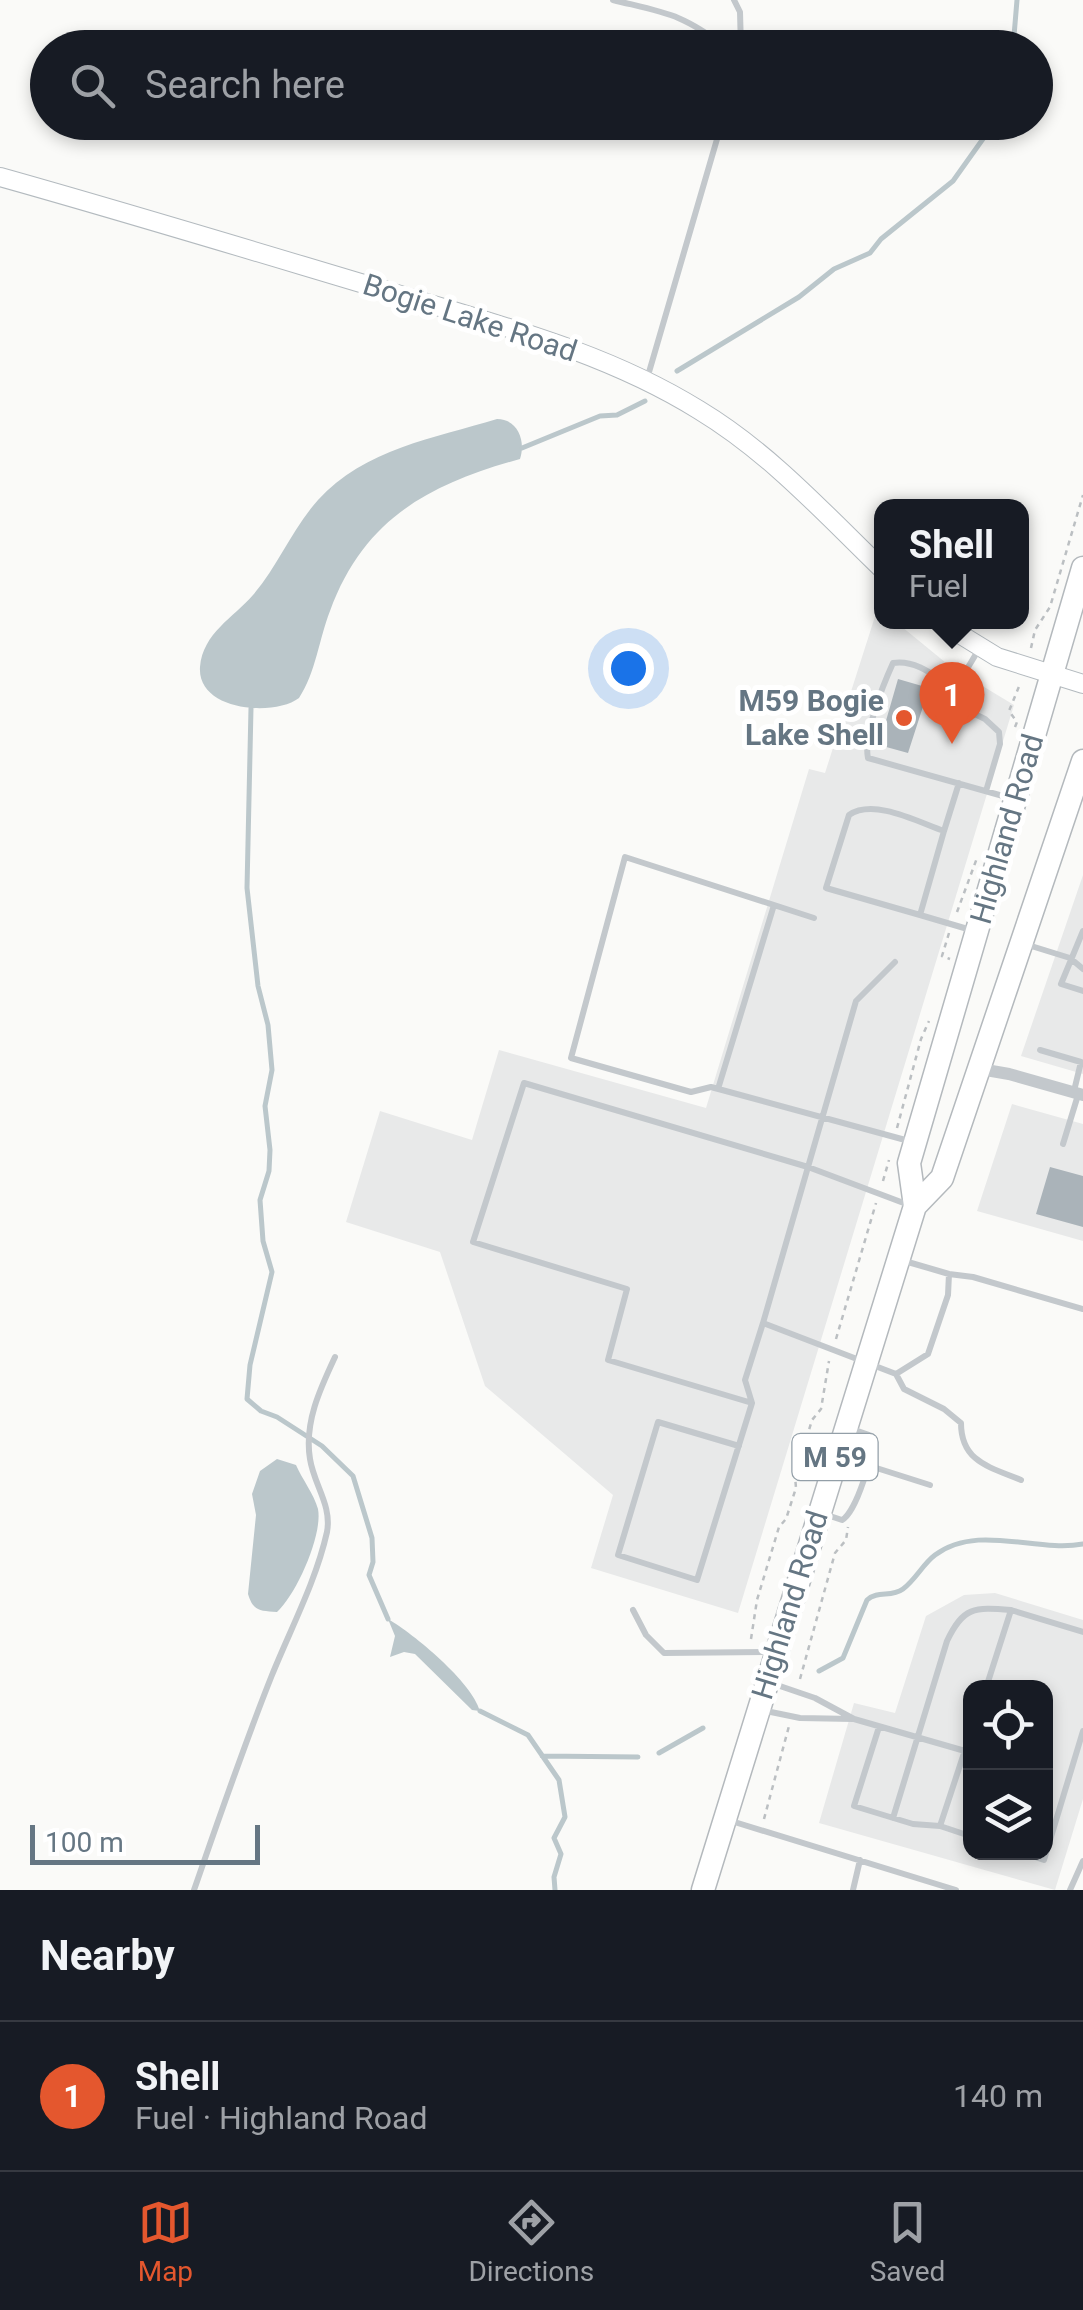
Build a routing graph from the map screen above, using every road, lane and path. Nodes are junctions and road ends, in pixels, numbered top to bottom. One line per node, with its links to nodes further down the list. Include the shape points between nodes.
1 (613, 0): 3 (lane, via 666,10)
2 (734, 0): 4 (lane)
3 (702, 30)
4 (740, 30)
5 (717, 140): 7 (lane)
6 (0, 176): 7 (main road, Bogie Lake Road, via 515,330)
7 (646, 380): 9 (main road, Bogie Lake Road, via 762,453)
8 (1083, 494): 12 (path, via 1048,613)
9 (874, 561)
10 (1083, 568): 14 (highway, Highland Road / M 59)
11 (950, 629): 13 (main road)
12 (1035, 634)
13 (979, 648): 14 (main road); 16 (lane)
14 (1052, 675): 15 (main road); 22 (highway, Highland Road / M 59)
15 (1083, 684)
16 (955, 689): 20 (lane, via 920,667 893,663 866,752 868,758); 21 (lane, via 952,704 994,726 1001,738)
17 (1018, 692): 18 (path, via 1009,711 1016,722)
18 (1013, 736)
19 (1083, 761): 31 (highway, Highland Road / M 59)
20 (959, 783): 21 (lane); 23 (lane)
21 (986, 791): 22 (lane)
22 (1016, 800): 30 (highway, Highland Road / M 59)
23 (944, 830): 26 (lane); 26 (lane, via 859,808 849,815 826,888)
24 (979, 855): 28 (path)
25 (774, 905): 27 (lane); 41 (lane); 41 (lane, via 625,857 571,1058 691,1092)
26 (920, 915): 28 (lane)
27 (814, 918)
28 (952, 924): 30 (lane); 35 (path, via 942,956 952,960)
29 (1083, 931): 32 (lane)
30 (977, 932): 38 (highway, Highland Road / M 59)
31 (1022, 943): 32 (lane); 40 (highway, Highland Road / M 59)
32 (1070, 958): 34 (lane); 36 (lane, via 1061,984)
33 (895, 962): 43 (lane, via 856,1001)
34 (1083, 969)
35 (950, 971)
36 (1083, 990)
37 (929, 1023): 44 (path, via 899,1114)
38 (943, 1049): 40 (highway, via 961,1068); 44 (highway, Highland Road / M 59)
39 (1040, 1050): 42 (lane, via 1081,1062)
40 (980, 1069): 42 (street); 48 (highway, Highland Road / M 59, via 942,1178)
41 (718, 1089): 43 (lane)
42 (1078, 1093): 45 (lane)
43 (820, 1117): 44 (lane); 46 (lane)
44 (906, 1140): 47 (path); 48 (highway, Highland Road / M 59)
45 (1063, 1144)
46 (808, 1168): 47 (lane); 52 (lane); 57 (lane, via 524,1082 473,1242 627,1289 608,1360)
47 (879, 1196): 48 (lane); 53 (path)
48 (915, 1206): 49 (highway, Highland Road / M 59)
49 (898, 1260): 50 (lane); 55 (highway, Highland Road / M 59)
50 (949, 1274): 51 (lane); 56 (lane, via 928,1354)
51 (1083, 1309)
52 (764, 1323): 53 (lane); 57 (lane, via 745,1380)
53 (833, 1351): 55 (lane); 68 (path, via 822,1409 812,1420 757,1600)
54 (335, 1357): 89 (lane, via 309,1428 309,1458 328,1526 320,1557)
55 (865, 1362): 56 (lane); 58 (highway, Highland Road / M 59)
56 (896, 1374): 61 (lane, via 904,1388 961,1423 961,1442 980,1463)
57 (752, 1403): 59 (lane)
58 (845, 1427): 60 (lane, via 872,1436); 63 (highway, Highland Road / M 59)
59 (739, 1446): 59 (lane, via 697,1580 618,1555 658,1422)
60 (868, 1465): 62 (lane); 64 (lane)
61 (1022, 1480)
62 (930, 1485)
63 (818, 1512): 64 (lane); 69 (highway, Highland Road / M 59)
64 (847, 1518): 72 (path, via 849,1533 835,1553)
65 (633, 1610): 68 (lane, via 664,1652)
66 (1011, 1610): 67 (lane); 70 (lane); 78 (lane, via 971,1610 958,1619)
67 (1083, 1632)
68 (748, 1652): 69 (lane)
69 (776, 1652): 71 (highway, Highland Road / M 59)
70 (989, 1680)
71 (767, 1681): 72 (lane); 73 (highway, Highland Road / M 59)
72 (798, 1692): 75 (lane)
73 (758, 1709): 74 (lane); 82 (highway, Highland Road / M 59)
74 (792, 1716): 75 (lane); 84 (path)
75 (854, 1719): 76 (lane)
76 (879, 1726): 78 (lane); 81 (lane, via 854,1806)
77 (1083, 1731): 85 (lane)
78 (918, 1738): 79 (lane); 81 (lane)
79 (963, 1751)
80 (963, 1761): 83 (lane)
81 (894, 1818): 83 (lane)
82 (725, 1819): 84 (lane); 90 (highway, Highland Road / M 59)
83 (940, 1826): 86 (lane)
84 (762, 1830): 87 (lane)
85 (1053, 1830)
86 (963, 1834)
87 (860, 1860): 91 (lane); 92 (lane)
88 (1083, 1862): 93 (lane)
89 (194, 1890)
90 (703, 1890)
91 (853, 1890)
92 (956, 1890)
93 (1070, 1890)

